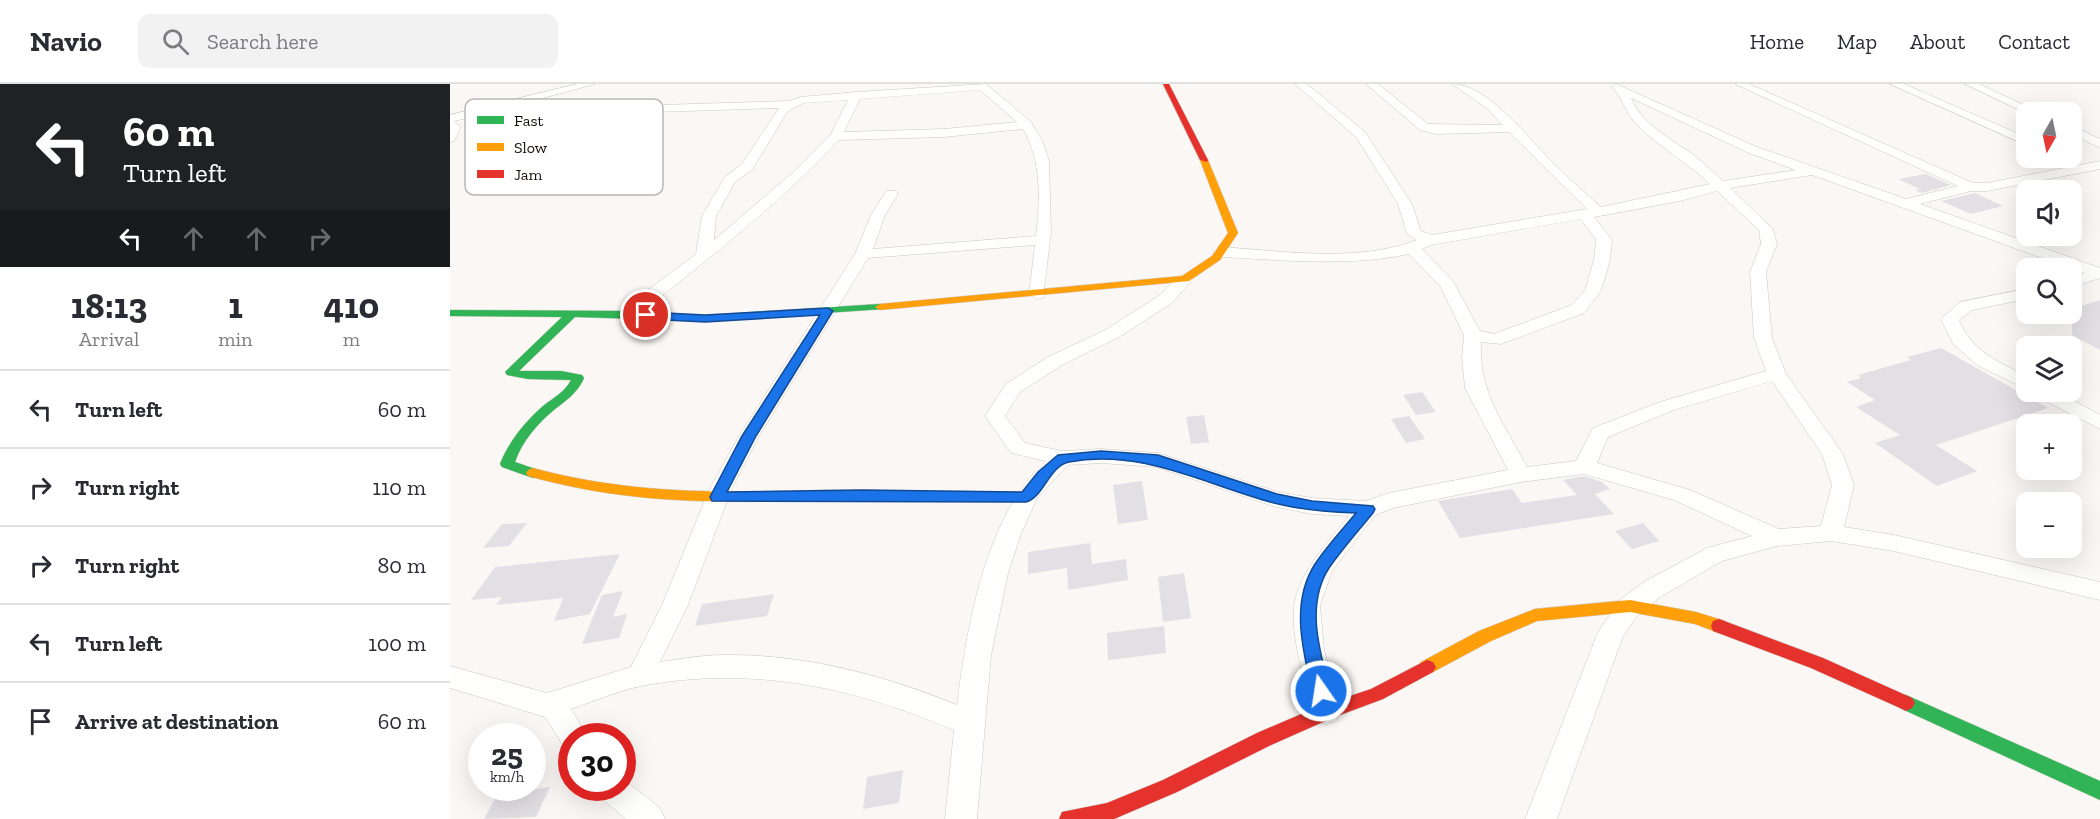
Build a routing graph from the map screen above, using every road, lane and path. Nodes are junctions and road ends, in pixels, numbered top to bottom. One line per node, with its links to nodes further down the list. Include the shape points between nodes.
1 (590, 84): 12 (street)
2 (1166, 84): 36 (street, via 1203,158 1233,232)
3 (1300, 84): 34 (street, via 1361,135 1405,204 1414,234)
4 (1371, 84): 20 (street, via 1424,127)
5 (1457, 84): 20 (street, via 1492,107)
6 (1740, 84): 29 (street)
7 (1895, 84): 23 (street)
8 (1970, 84): 14 (street)
9 (981, 85): 11 (street); 19 (street)
10 (1617, 86): 27 (street, via 1706,130); 28 (street, via 1630,111 1644,125)
11 (851, 90): 13 (street, via 840,96 801,99); 22 (street)
12 (530, 99)
13 (790, 104): 15 (street); 38 (street, via 747,166 730,180 709,216)
14 (2016, 104)
15 (663, 108)
16 (465, 115): 17 (street)
17 (450, 118)
18 (450, 124): 24 (street, via 455,127)
19 (1027, 125): 22 (street, via 944,133); 33 (street, via 1040,153 1046,210)
20 (1513, 128): 32 (street)
21 (2082, 135): 25 (street)
22 (836, 136): 38 (street, via 803,171)
23 (2016, 137)
24 (450, 138)
25 (2100, 144)
26 (2095, 166): 29 (street)
27 (1813, 171): 28 (street); 31 (street)
28 (1720, 186): 32 (street); 49 (street, via 1766,229 1769,244 1758,272 1762,328)
29 (1971, 187): 31 (street)
30 (891, 194): 37 (street)
31 (1905, 204): 39 (street)
32 (1591, 213): 34 (street); 48 (street, via 1604,240 1602,260 1593,291 1578,309 1495,339)
33 (1043, 240): 37 (street); 42 (street)
34 (1430, 240): 35 (street)
35 (1413, 250): 36 (street, via 1365,255); 48 (street, via 1447,284)
36 (1221, 252): 40 (street)
37 (863, 254): 44 (street)
38 (704, 256): 47 (street)
39 (2100, 273): 41 (street)
40 (1185, 279): 42 (street); 53 (street, via 1166,299 1113,333 1013,388 995,416 1018,448)
41 (2082, 279)
42 (1037, 294): 44 (street)
43 (2016, 296): 50 (street, via 1966,306 1950,319 1959,340 1984,361)
44 (828, 311): 47 (street, via 705,318); 56 (street, via 749,436)
45 (450, 313): 46 (street)
46 (573, 313): 47 (street); 56 (street, via 512,372 520,376 568,372 578,378 577,385 544,412 510,449 507,464 592,488)
47 (627, 314)
48 (1473, 335): 55 (street, via 1475,388)
49 (1778, 374): 54 (street, via 1667,406 1600,433); 59 (street, via 1832,454 1843,485)
50 (2016, 378)
51 (2061, 402): 52 (street)
52 (2100, 423)
53 (1062, 458): 57 (street, via 1042,475); 58 (street, via 1158,460 1276,499 1312,506)
54 (1584, 467): 55 (street); 60 (street, via 1682,495)
55 (1521, 475): 58 (street, via 1389,501)
56 (718, 497): 57 (street); 63 (street, via 675,605)
57 (1026, 497): 68 (street, via 1000,558 973,676)
58 (1367, 509): 66 (street, via 1321,568 1307,606 1311,649)
59 (1831, 533): 60 (street); 61 (street, via 1894,543)
60 (1777, 538): 62 (street, via 1715,554)
61 (2100, 591)
62 (1630, 606): 66 (street, via 1535,615 1485,636 1377,694); 69 (street, via 1696,618 1817,663); 74 (street, via 1611,632)
63 (640, 675): 65 (street); 68 (street, via 724,666 804,671 909,698)
64 (450, 677): 65 (street)
65 (546, 705): 67 (street, via 554,707)
66 (1326, 712): 73 (street, via 1118,807)
67 (564, 723)
68 (969, 723): 72 (street)
69 (2100, 791)
70 (628, 801): 71 (street)
71 (649, 819)
72 (961, 819)
73 (1069, 819)
74 (1541, 819)

